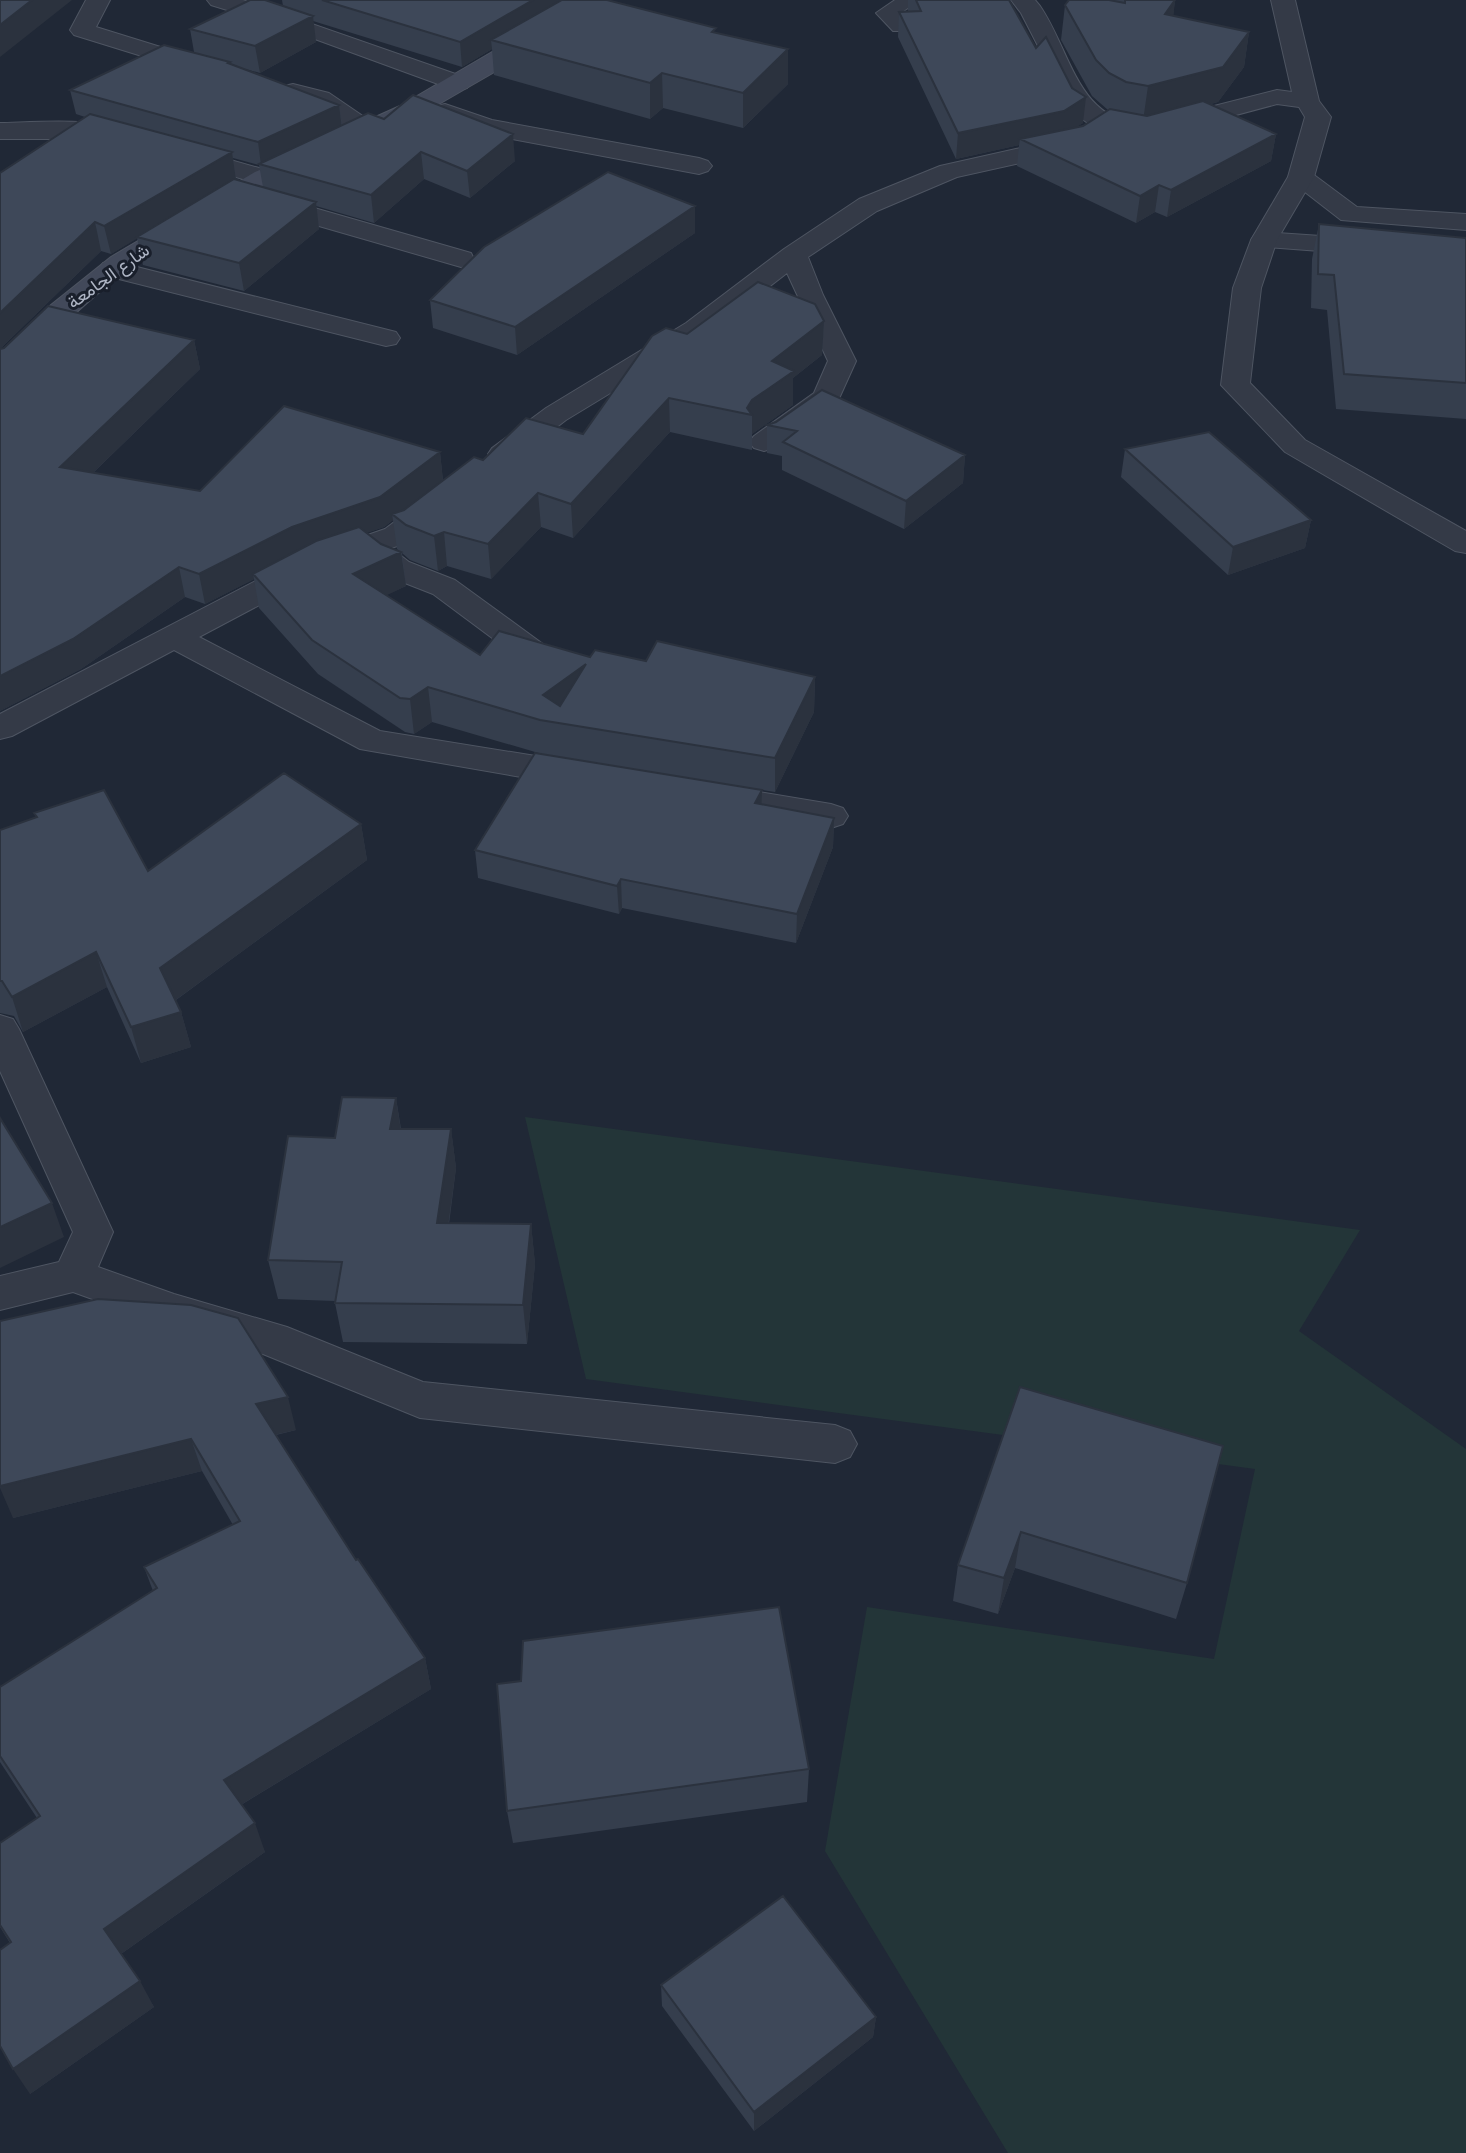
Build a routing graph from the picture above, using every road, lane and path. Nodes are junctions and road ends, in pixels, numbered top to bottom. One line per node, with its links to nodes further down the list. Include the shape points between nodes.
1 (98, 0): 2 (street); 9 (street, via 82,30)
2 (119, 0)
3 (219, 0): 10 (street)
4 (596, 0): 10 (main road, شارع الجامعة, via 578,15)
5 (910, 0): 8 (lane, via 886,13)
6 (1023, 0): 14 (street, via 1081,107)
7 (1283, 0): 12 (street)
8 (900, 27)
9 (227, 74)
10 (458, 83): 13 (main road, شارع الجامعة)
11 (267, 85): 16 (street, via 320,98)
12 (1307, 101): 14 (street, via 1278,97 1143,132); 21 (street, via 1318,117)
13 (423, 103): 16 (main road, شارع الجامعة); 19 (street, via 486,126)
14 (1104, 123): 26 (street, via 1070,145 949,171 868,205)
15 (0, 131): 17 (street, via 101,131)
16 (348, 139): 20 (main road, شارع الجامعة)
17 (138, 142)
18 (163, 149): 20 (street)
19 (699, 166)
20 (264, 177): 22 (main road, شارع الجامعة)
21 (1301, 177): 23 (street, via 1350,214); 24 (street)
22 (236, 194): 27 (street); 28 (main road, شارع الجامعة)
23 (1466, 222)
24 (1264, 240): 25 (street); 32 (street, via 1247,288 1235,386 1295,446)
25 (1466, 254)
26 (794, 255): 31 (street, via 842,361 827,397); 33 (street, via 696,329 556,414 396,536)
27 (461, 259)
28 (113, 269): 29 (street); 30 (main road, شارع الجامعة)
29 (386, 338)
30 (5, 358)
31 (764, 442)
32 (1466, 544)
33 (368, 546): 34 (street, via 309,566); 35 (street, via 398,569 444,587 535,654)
34 (173, 636): 36 (street); 37 (street, via 372,741)
35 (582, 670)
36 (0, 728)
37 (615, 781)
38 (683, 792): 39 (street)
39 (831, 816)
40 (0, 1029): 41 (street, via 93,1232)
41 (74, 1275): 42 (street); 43 (street, via 170,1310 272,1339 420,1400)
42 (0, 1293)
43 (835, 1444)

